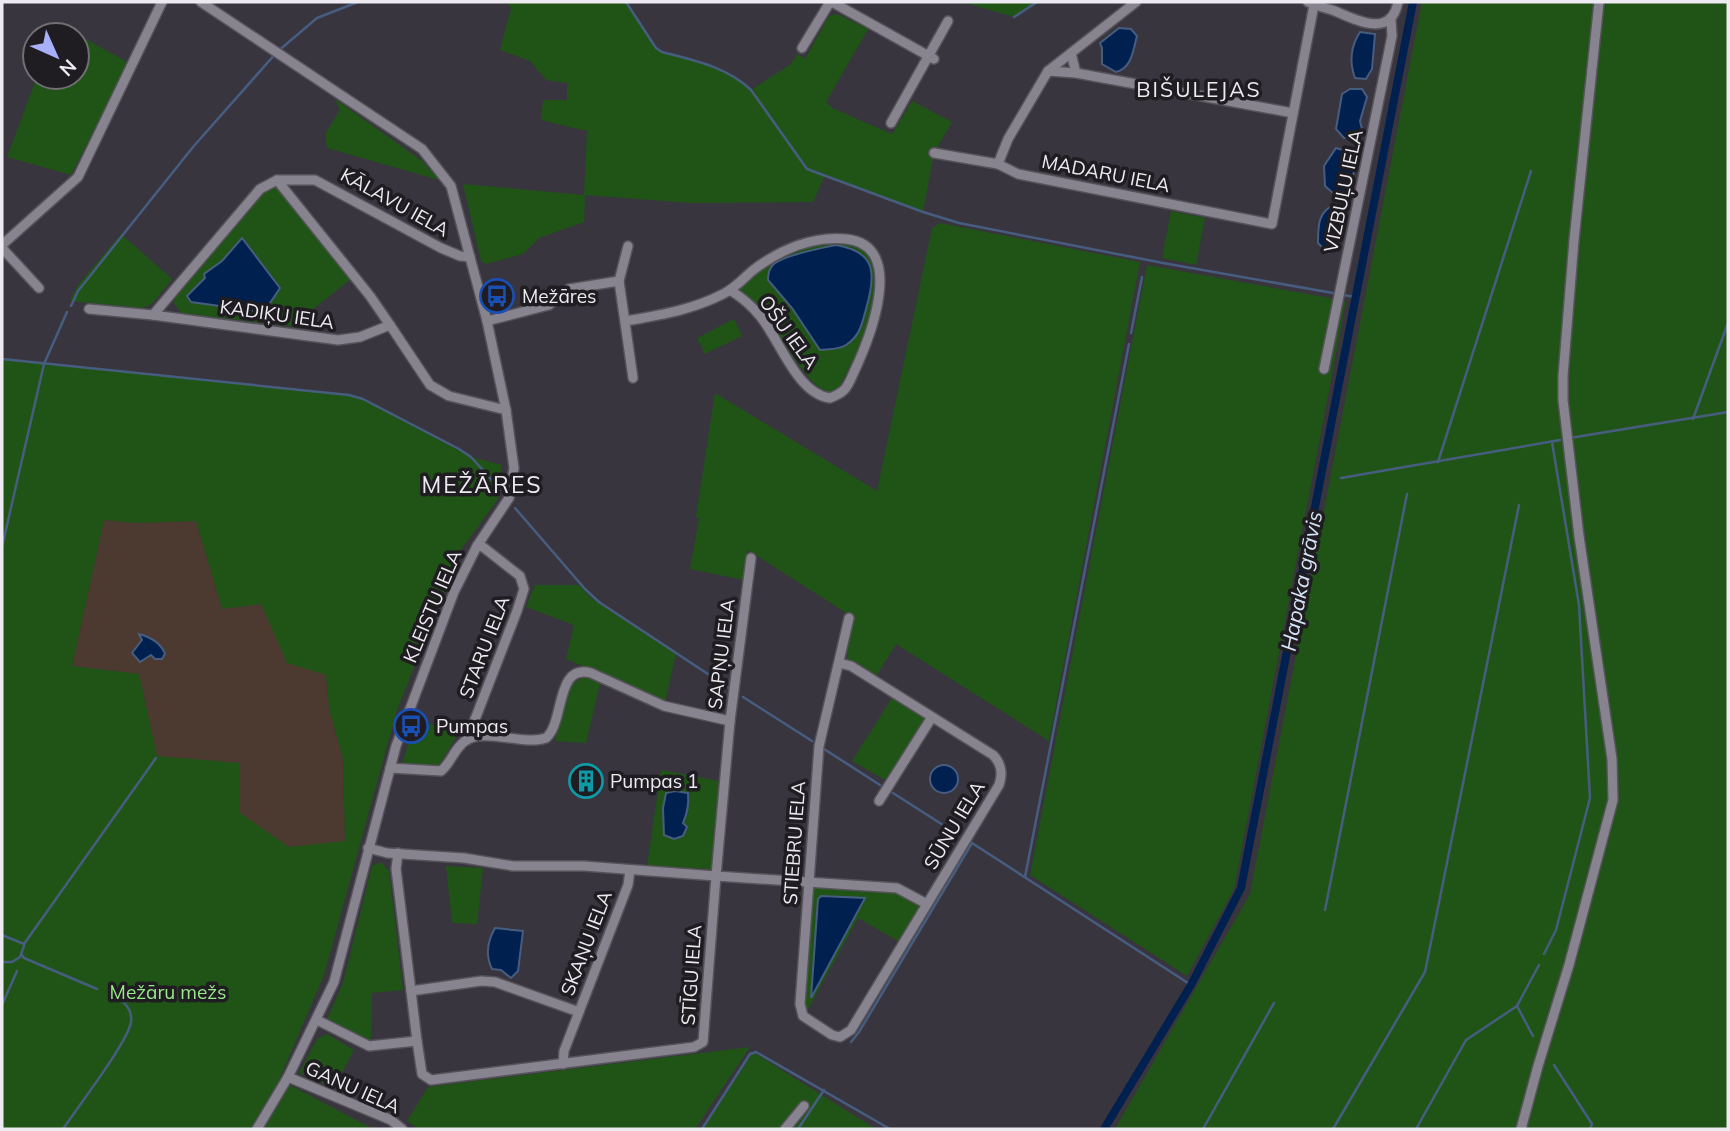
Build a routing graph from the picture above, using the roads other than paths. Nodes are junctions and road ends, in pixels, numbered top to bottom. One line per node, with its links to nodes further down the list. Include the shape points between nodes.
1 (162, 2): 21 (street, via 78,177)
2 (201, 2): 22 (street, KLEISTU IELA, via 422,149 451,186)
3 (830, 2): 10 (street); 12 (street)
4 (1136, 2): 11 (street)
5 (1398, 2): 8 (street, VIZBUĻU IELA)
6 (1599, 2): 60 (street, via 1563,400 1612,758 1613,800)
7 (1311, 3): 8 (street, via 1351,19 1382,24); 15 (street)
8 (1391, 20): 31 (street, VIZBUĻU IELA, via 1392,36)
9 (948, 21): 12 (street)
10 (802, 48)
11 (1071, 53): 13 (street); 14 (street)
12 (931, 57): 16 (street)
13 (1048, 71): 14 (street); 18 (street)
14 (1076, 73): 15 (street)
15 (1293, 113): 18 (street, MADARU IELA, via 1272,223 1018,174)
16 (891, 123)
17 (934, 153): 18 (street, MADARU IELA)
18 (998, 164)
19 (276, 180): 22 (street, KĀLAVU IELA, via 316,180 441,248); 27 (street, via 260,189); 30 (street)
20 (628, 246): 23 (street)
21 (2, 247): 24 (street)
22 (470, 257): 28 (street, KLEISTU IELA)
23 (619, 281): 28 (street, via 569,289 549,305); 29 (street)
24 (39, 288)
25 (730, 290): 25 (street, OŠU IELA, via 771,257 798,245 845,239 868,248 878,263 876,318 845,390 830,398 817,395 799,377 760,315); 29 (street, OŠU IELA, via 694,308)
26 (89, 309): 27 (street, KADIĶU IELA)
27 (153, 315): 30 (street, KADIĶU IELA, via 338,340)
28 (487, 321): 33 (street, KLEISTU IELA)
29 (626, 321): 32 (street)
30 (390, 325): 33 (street, via 430,385 449,396)
31 (1324, 369)
32 (633, 378)
33 (506, 410): 34 (street, KLEISTU IELA, via 514,468 511,488 506,504)
34 (477, 546): 40 (street, STARU IELA, via 520,576 524,589); 41 (street, KLEISTU IELA, via 413,698)
35 (751, 558): 39 (street, SAPŅU IELA)
36 (849, 618): 37 (street, STIEBRU IELA)
37 (839, 663): 38 (street, SŪNU IELA); 47 (street, STIEBRU IELA, via 819,746)
38 (932, 717): 42 (street); 48 (street, SŪNU IELA, via 995,757 1001,777)
39 (730, 721): 40 (street, SAPŅU IELA, via 671,708 580,671 567,682 554,727 546,738 478,736); 46 (street)
40 (467, 740): 41 (street, via 442,771)
41 (390, 768): 43 (street, KLEISTU IELA)
42 (878, 801)
43 (368, 848): 44 (street); 51 (street, KLEISTU IELA, via 340,964)
44 (398, 853): 45 (street, via 525,867); 49 (street)
45 (630, 870): 46 (street); 50 (street, SKAŅU IELA)
46 (716, 876): 47 (street); 54 (street, STĪGU IELA, via 704,1041 694,1047)
47 (809, 882): 48 (street, via 897,888); 52 (street, STIEBRU IELA, via 801,1013 834,1036 842,1037)
48 (927, 904): 52 (street, SŪNU IELA)
49 (411, 991): 50 (street, SKAŅU IELA, via 495,982); 53 (street, STĪGU IELA)
50 (579, 1012): 54 (street)
51 (317, 1020): 53 (street, via 369,1046); 55 (street, KLEISTU IELA)
52 (851, 1030)
53 (418, 1041): 54 (street, STĪGU IELA, via 422,1074 431,1080)
54 (563, 1064)
55 (288, 1077): 57 (street, KLEISTU IELA); 58 (street, GANU IELA, via 391,1120)
56 (804, 1106): 59 (street)
57 (257, 1129)
58 (402, 1129)
59 (785, 1129)
60 (1521, 1129)

